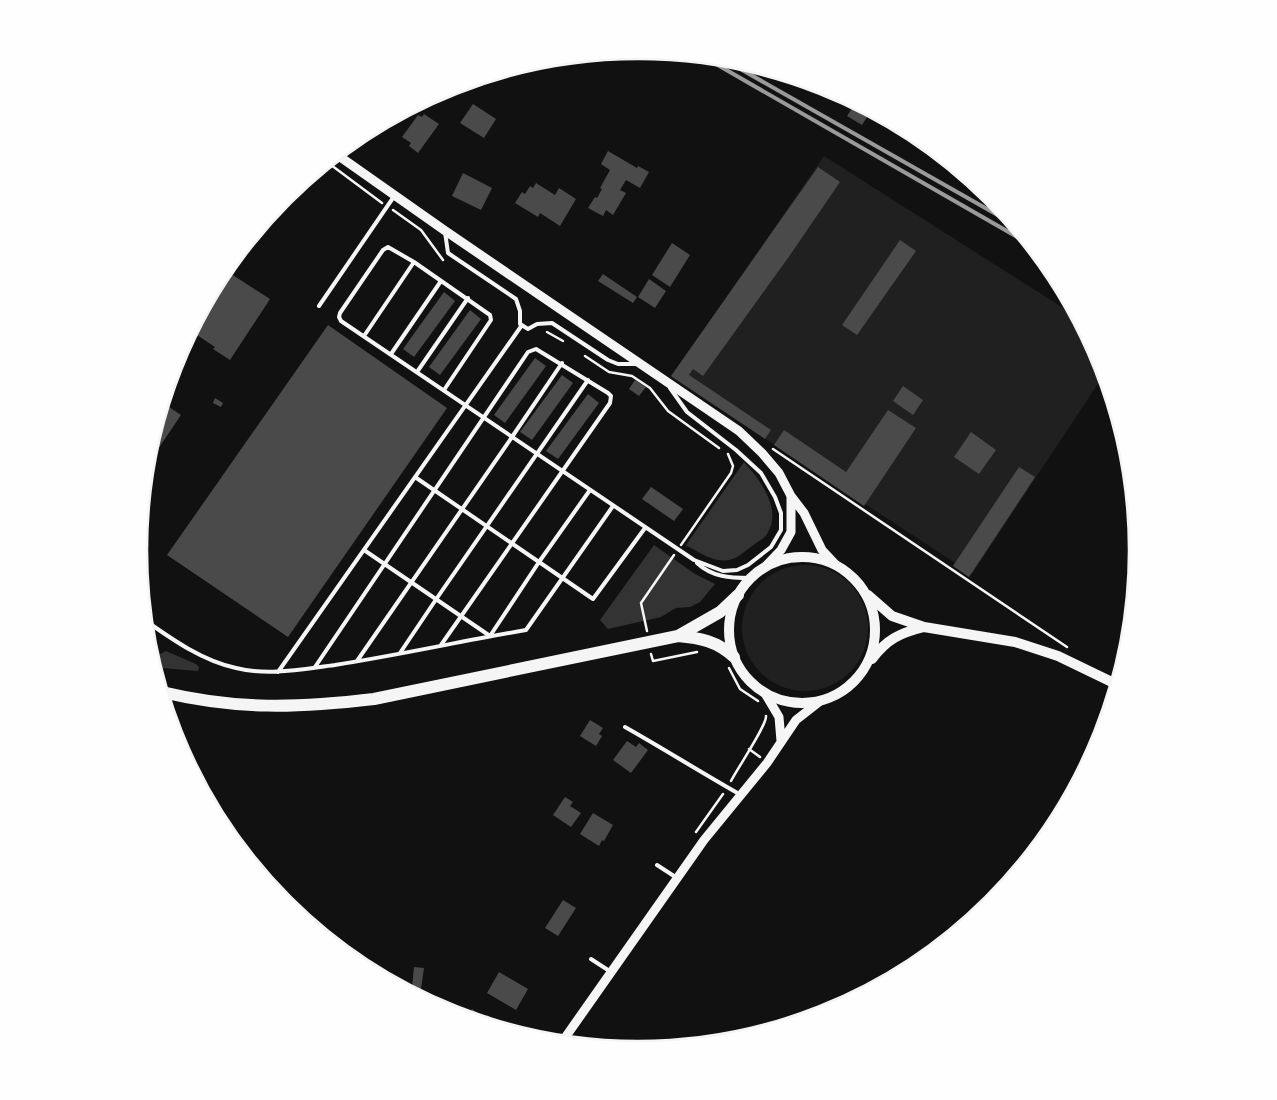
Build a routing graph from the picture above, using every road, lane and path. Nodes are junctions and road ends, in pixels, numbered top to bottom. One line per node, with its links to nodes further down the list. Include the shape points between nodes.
1 (342, 158): 3 (street)
2 (332, 166): 4 (path)
3 (395, 196): 4 (lane); 5 (street)
4 (388, 207): 9 (lane)
5 (444, 230): 10 (lane, via 448,253 516,299); 14 (street)
6 (414, 262): 7 (lane); 11 (lane); 11 (lane, via 390,247 386,248 340,313 341,321)
7 (441, 281): 8 (lane); 12 (lane)
8 (468, 298): 15 (lane); 18 (lane, via 490,315 491,320)
9 (318, 306)
10 (522, 325): 14 (lane, via 528,329 537,324 552,323 608,360 618,364); 19 (lane)
11 (364, 336): 12 (lane)
12 (391, 354): 15 (lane)
13 (562, 363): 16 (lane); 20 (lane, via 539,350 532,350); 22 (lane)
14 (641, 364): 17 (street)
15 (417, 372): 18 (lane)
16 (588, 380): 24 (lane); 25 (lane, via 611,396 610,403)
17 (664, 380): 23 (street); 37 (lane, via 687,412 761,473 781,514 781,530 771,547 748,565 724,571)
18 (444, 390): 19 (lane)
19 (465, 405): 20 (lane); 26 (lane)
20 (484, 418): 22 (lane); 27 (lane)
21 (689, 428): 35 (path, via 729,455 733,466)
22 (512, 437): 24 (lane); 31 (lane)
23 (755, 446): 29 (street, via 779,473); 57 (path, via 770,446)
24 (537, 454): 25 (lane); 32 (lane)
25 (562, 471): 28 (lane); 34 (lane)
26 (415, 476): 27 (lane); 36 (lane)
27 (435, 490): 31 (lane); 40 (lane)
28 (590, 490): 30 (lane); 39 (lane)
29 (791, 496): 41 (street, via 804,513 822,550); 42 (street, via 791,532)
30 (613, 506): 33 (lane); 43 (lane)
31 (462, 508): 32 (lane); 45 (lane)
32 (488, 525): 34 (lane); 48 (lane)
33 (645, 528): 37 (lane); 43 (lane, via 593,599)
34 (513, 543): 39 (lane); 49 (lane)
35 (680, 546)
36 (364, 550): 40 (lane); 64 (lane)
37 (694, 560): 44 (lane, via 705,570 720,576)
38 (670, 561): 50 (path, via 641,603)
39 (540, 562): 43 (lane); 53 (lane)
40 (385, 564): 45 (lane); 63 (lane)
41 (837, 566): 42 (main road, via 814,558 789,558); 46 (main road, via 848,572)
42 (766, 567): 44 (main road)
43 (562, 578): 53 (lane, via 526,630)
44 (750, 578): 47 (main road)
45 (412, 581): 48 (lane); 60 (lane)
46 (864, 591): 52 (main road, via 892,616); 62 (main road, via 874,614 875,640)
47 (738, 595): 54 (highway, via 720,612); 59 (main road, via 730,615)
48 (437, 598): 49 (lane); 58 (lane)
49 (462, 616): 53 (lane); 55 (lane)
50 (644, 621)
51 (153, 626): 64 (lane, via 207,658 236,668)
52 (924, 627): 62 (main road, via 894,637); 65 (main road, via 1015,642 1058,656)
53 (490, 636): 55 (lane)
54 (678, 636): 59 (highway, via 717,643); 66 (highway, via 425,690 330,704 248,706)
55 (442, 646): 58 (lane)
56 (703, 650): 61 (path)
57 (1074, 652)
58 (400, 653): 60 (lane)
59 (730, 660): 67 (main road); 69 (path, via 740,689)
60 (357, 661): 63 (lane)
61 (653, 661)
62 (868, 664): 68 (main road, via 845,690)
63 (315, 668): 64 (lane)
64 (278, 672)
65 (1112, 681)
66 (169, 694)
67 (766, 695): 68 (main road, via 801,704); 72 (street, via 779,717)
68 (820, 702): 72 (street, via 796,720)
69 (761, 705)
70 (766, 710): 73 (path, via 767,721)
71 (625, 727): 73 (lane)
72 (781, 740): 74 (street)
73 (727, 787): 74 (lane); 75 (path)
74 (741, 795): 77 (street)
75 (695, 833)
76 (657, 865): 77 (lane)
77 (677, 878): 79 (street)
78 (590, 959): 79 (lane)
79 (611, 972): 80 (street)
80 (566, 1036)

